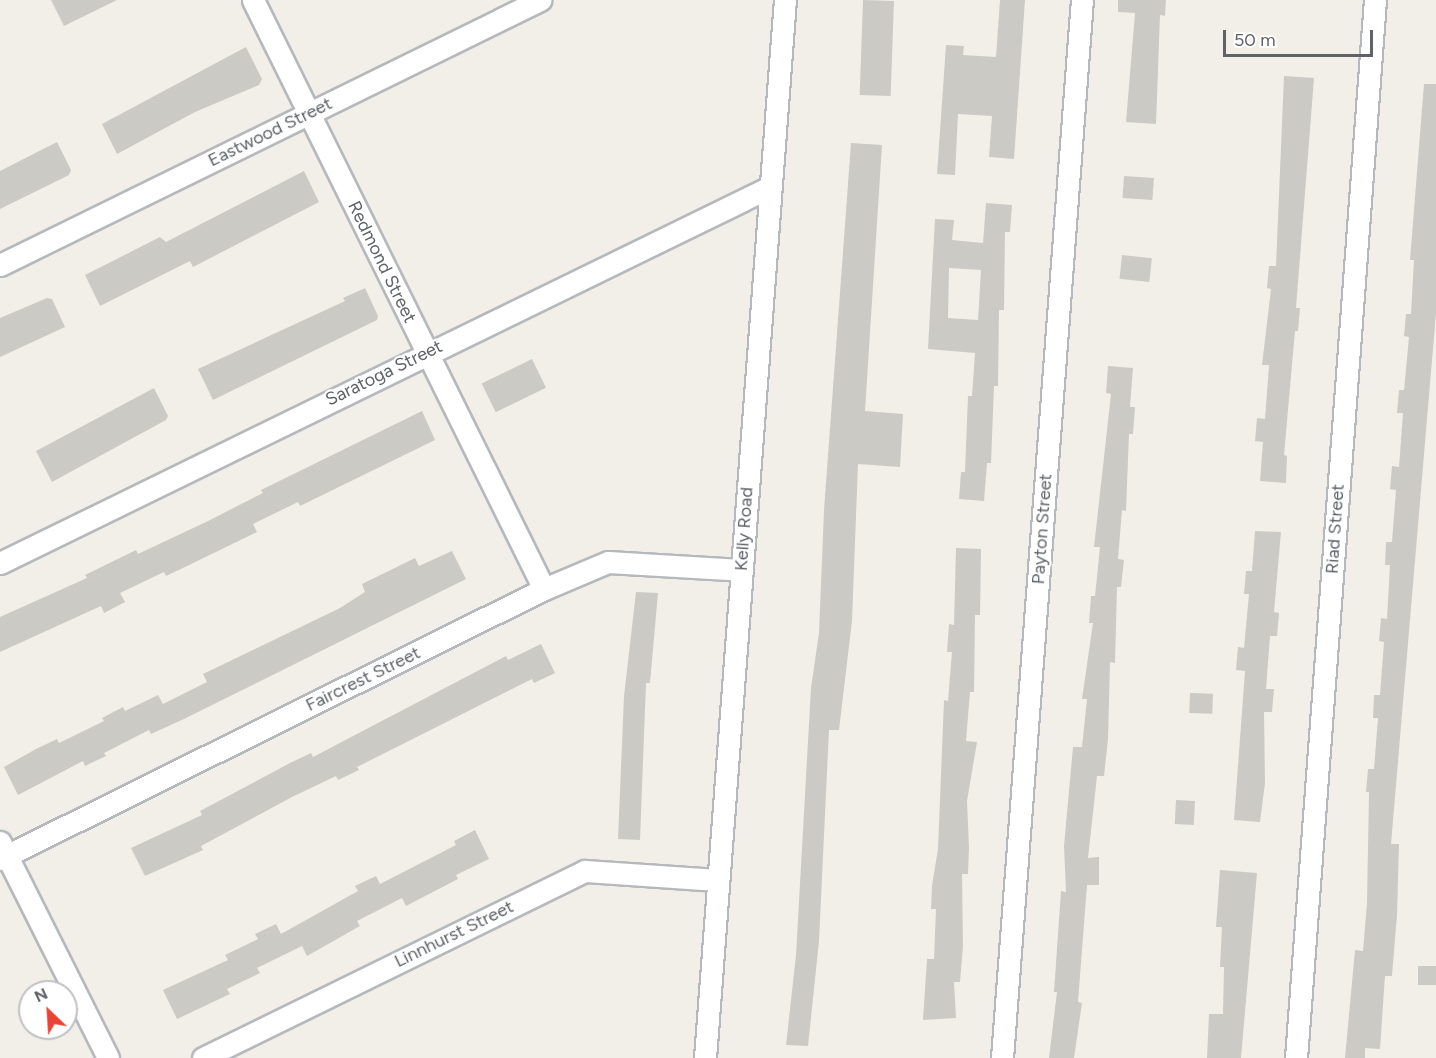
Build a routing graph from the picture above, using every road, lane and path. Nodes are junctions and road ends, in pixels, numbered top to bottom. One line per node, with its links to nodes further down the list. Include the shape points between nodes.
1 (253, 0): 6 (street, Redmond Street)
2 (540, 0): 6 (street, Eastwood Street)
3 (785, 0): 7 (street, Kelly Road)
4 (1082, 0): 18 (street, Payton Street)
5 (1375, 0): 19 (street, Riad Street)
6 (308, 112): 8 (street, Eastwood Street); 9 (street, Redmond Street)
7 (770, 187): 9 (street, Saratoga Street); 11 (street, Kelly Road)
8 (0, 265)
9 (427, 352): 10 (street, Saratoga Street); 12 (street, Redmond Street)
10 (0, 563)
11 (741, 570): 12 (street, Faircrest Street, via 608,562); 14 (street, Kelly Road)
12 (544, 589): 13 (street, Faircrest Street)
13 (2, 852): 15 (street)
14 (718, 880): 16 (street, Linnhurst Street, via 585,871); 17 (street, Kelly Road)
15 (108, 1058)
16 (203, 1058)
17 (705, 1058)
18 (1002, 1058)
19 (1296, 1058)

